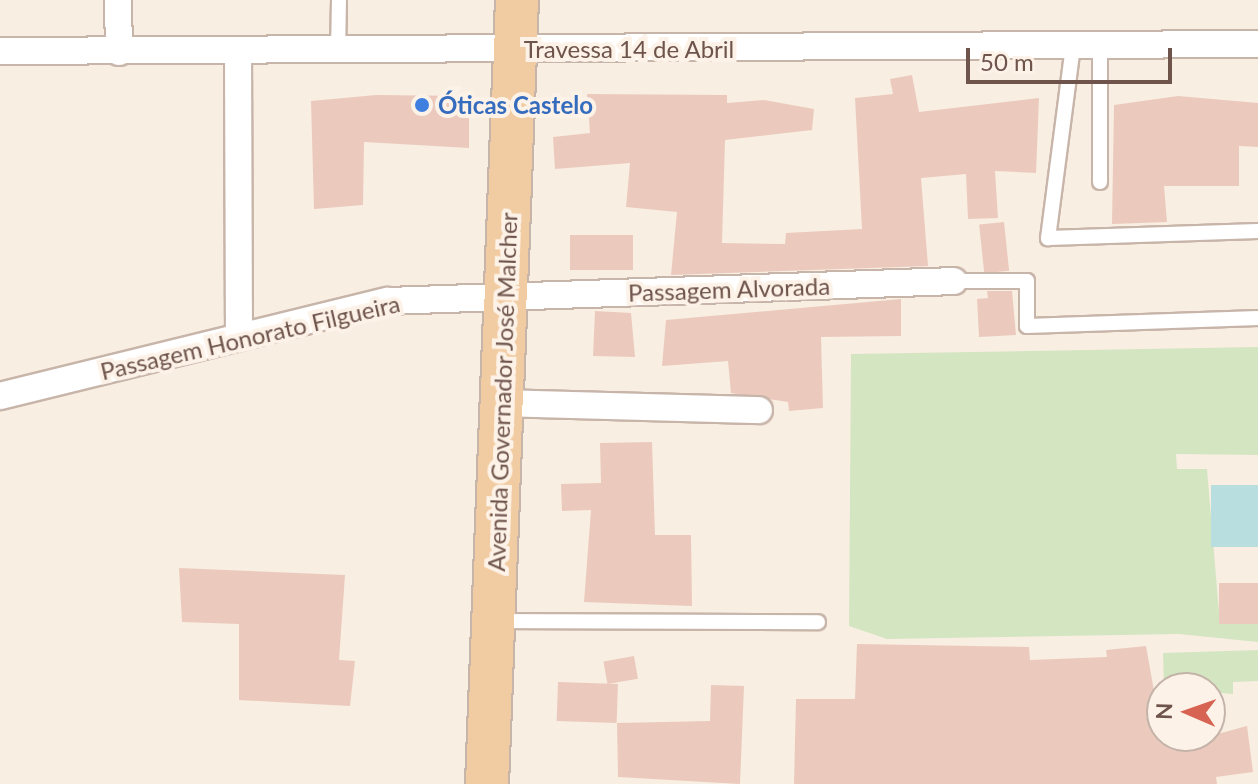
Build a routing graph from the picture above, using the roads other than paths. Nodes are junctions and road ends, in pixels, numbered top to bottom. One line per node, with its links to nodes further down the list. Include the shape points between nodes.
1 (118, 0): 9 (street)
2 (339, 0): 10 (lane)
3 (517, 0): 7 (main road, Avenida Governador José Malcher)
4 (1258, 44): 5 (street, Travessa 14 de Abril)
5 (1100, 45): 6 (street, Travessa 14 de Abril); 12 (lane)
6 (1073, 46): 7 (street, Travessa 14 de Abril); 13 (lane, via 1048,238)
7 (515, 50): 10 (street, Travessa 14 de Abril); 15 (main road, Avenida Governador José Malcher)
8 (0, 51): 9 (street, Travessa 14 de Abril)
9 (119, 52): 11 (street, Travessa 14 de Abril)
10 (338, 52): 11 (street, Travessa 14 de Abril)
11 (238, 53): 17 (street)
12 (1100, 182)
13 (1258, 231)
14 (954, 281): 15 (street, Passagem Alvorada); 16 (lane, via 1027,281 1027,326)
15 (503, 296): 17 (street, Passagem Honorato Filgueira, via 388,301); 19 (main road, Avenida Governador José Malcher)
16 (1258, 318)
17 (239, 334): 18 (street, Passagem Honorato Filgueira)
18 (0, 396)
19 (503, 403): 20 (street); 21 (main road, Avenida Governador José Malcher)
20 (759, 410)
21 (494, 621): 22 (lane); 23 (main road, Avenida Governador José Malcher)
22 (818, 622)
23 (487, 784)

